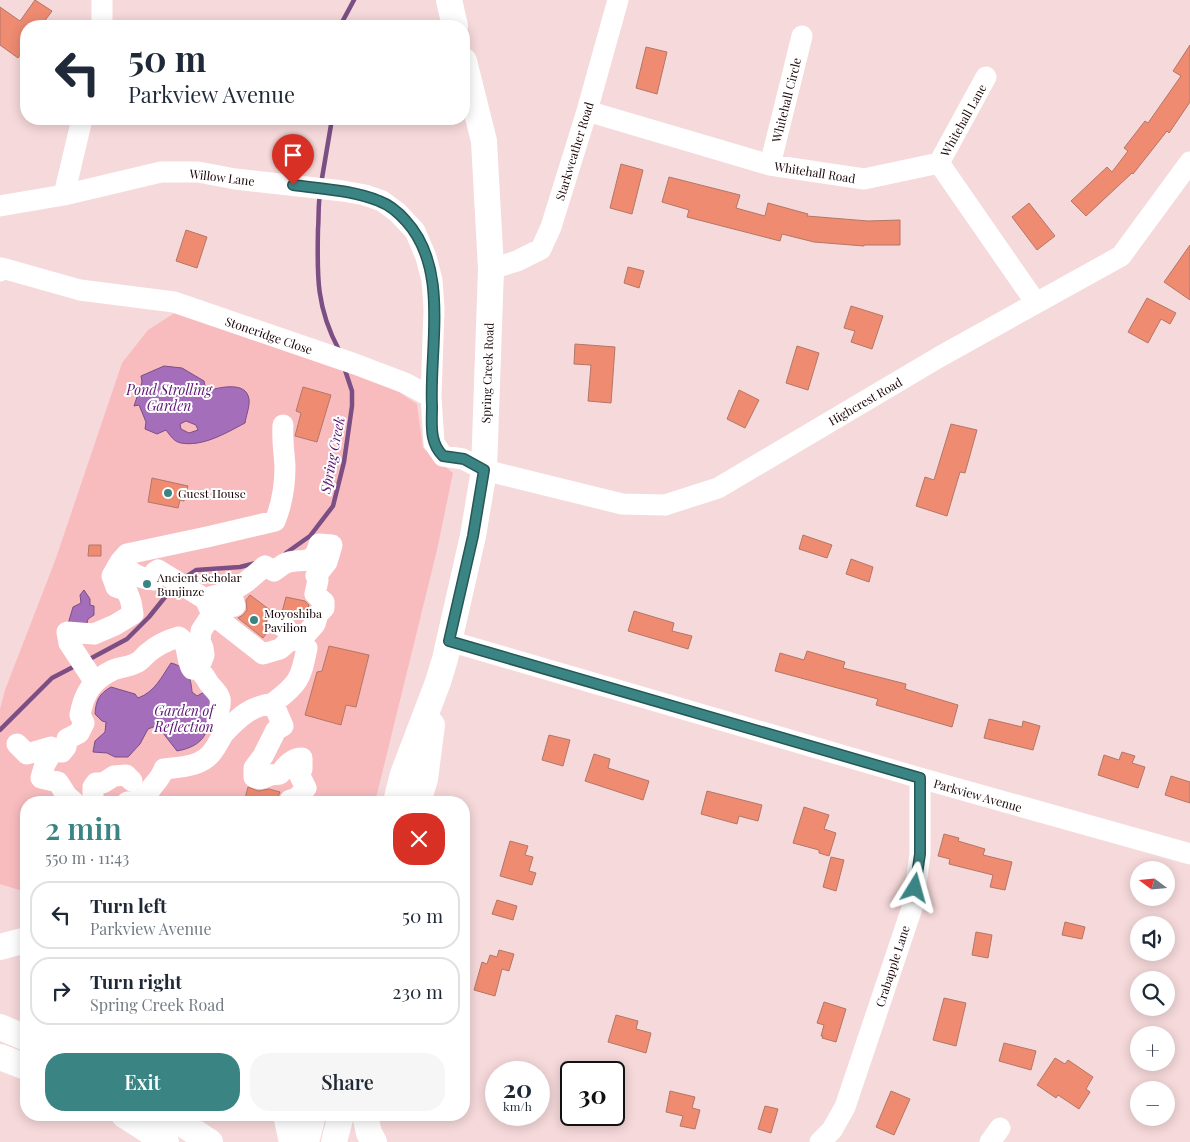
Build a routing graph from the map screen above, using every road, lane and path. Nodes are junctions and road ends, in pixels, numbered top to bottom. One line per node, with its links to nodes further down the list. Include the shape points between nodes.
1 (102, 0): 4 (street)
2 (449, 0): 5 (main road)
3 (618, 0): 9 (street, Starkweather Road)
4 (102, 20)
5 (454, 20)
6 (802, 36): 13 (street, Whitehall Circle)
7 (986, 77): 11 (street, Whitehall Lane)
8 (470, 84): 16 (main road, Spring Creek Road, via 484,141)
9 (587, 111): 13 (street, Whitehall Road); 16 (street, Starkweather Road, via 551,227 541,249)
10 (81, 125): 14 (street)
11 (939, 162): 13 (street, Whitehall Road, via 864,179); 18 (street)
12 (1190, 162): 18 (street, Highcrest Road, via 1121,256)
13 (770, 165)
14 (64, 195): 15 (street, Willow Lane); 19 (street, Willow Lane, via 161,172 198,172 343,191 382,201 398,212 415,231 432,280)
15 (0, 206)
16 (491, 270): 21 (main road, Spring Creek Road)
17 (0, 271): 19 (street, Stoneridge Close, via 2,268 80,290 174,302 355,364)
18 (1036, 303): 21 (street, Highcrest Road, via 718,488 665,505 622,504)
19 (431, 397): 21 (street, via 434,443 438,451 443,456 464,459)
20 (282, 425): 22 (street, via 284,483 275,521)
21 (484, 470): 25 (main road, Spring Creek Road)
22 (127, 554): 23 (street, via 129,570 144,579 154,580 158,570); 27 (street, via 112,576 116,587 127,591 133,614 94,634 67,632 69,643)
23 (208, 606): 24 (street, via 263,654 280,649); 24 (street, via 216,594 246,582 265,566 274,571 285,563 313,557 319,544 332,545 327,562 316,576 315,594 324,602 324,608 315,624); 26 (street, via 200,640 204,655)
24 (289, 635): 29 (street, via 307,648 302,674 289,692)
25 (449, 641): 28 (main road, Spring Creek Road); 33 (street, Parkview Avenue)
26 (198, 670): 27 (street, via 192,669 188,663 184,640 179,637 156,646 137,663); 30 (street, via 217,689 220,697 217,720)
27 (92, 678): 32 (street, via 81,708 84,723 78,733 67,739 62,752)
28 (438, 682): 39 (main road, Spring Creek Road); 40 (main road, Spring Creek Road)
29 (273, 703): 30 (street, via 251,709); 38 (street, via 283,726 276,730 254,768 254,777 260,780 280,774 284,766 302,758 299,774 306,788)
30 (224, 734): 37 (street, via 212,753 202,761 186,767 164,769)
31 (17, 744): 32 (street, via 27,754 51,746)
32 (53, 751): 35 (street, via 45,764 42,778 58,782)
33 (920, 778): 41 (street, Parkview Avenue); 62 (street, Crabapple Lane, via 920,854 913,905 845,1107 832,1130)
34 (132, 781): 36 (street, via 126,775 114,776 103,783 96,783)
35 (81, 796)
36 (90, 796)
37 (147, 796)
38 (299, 796)
39 (397, 796)
40 (420, 796)
41 (1190, 854)
42 (20, 942): 43 (main road)
43 (0, 947)
44 (0, 1027): 45 (main road)
45 (20, 1035)
46 (0, 1057): 47 (main road)
47 (20, 1065)
48 (133, 1121): 55 (main road)
49 (178, 1121): 56 (main road)
50 (199, 1121): 57 (main road)
51 (287, 1121): 58 (main road)
52 (311, 1121): 59 (main road)
53 (339, 1121): 60 (main road)
54 (366, 1121): 61 (main road)
55 (166, 1142)
56 (210, 1142)
57 (220, 1142)
58 (292, 1142)
59 (306, 1142)
60 (334, 1142)
61 (374, 1142)
62 (820, 1142)

